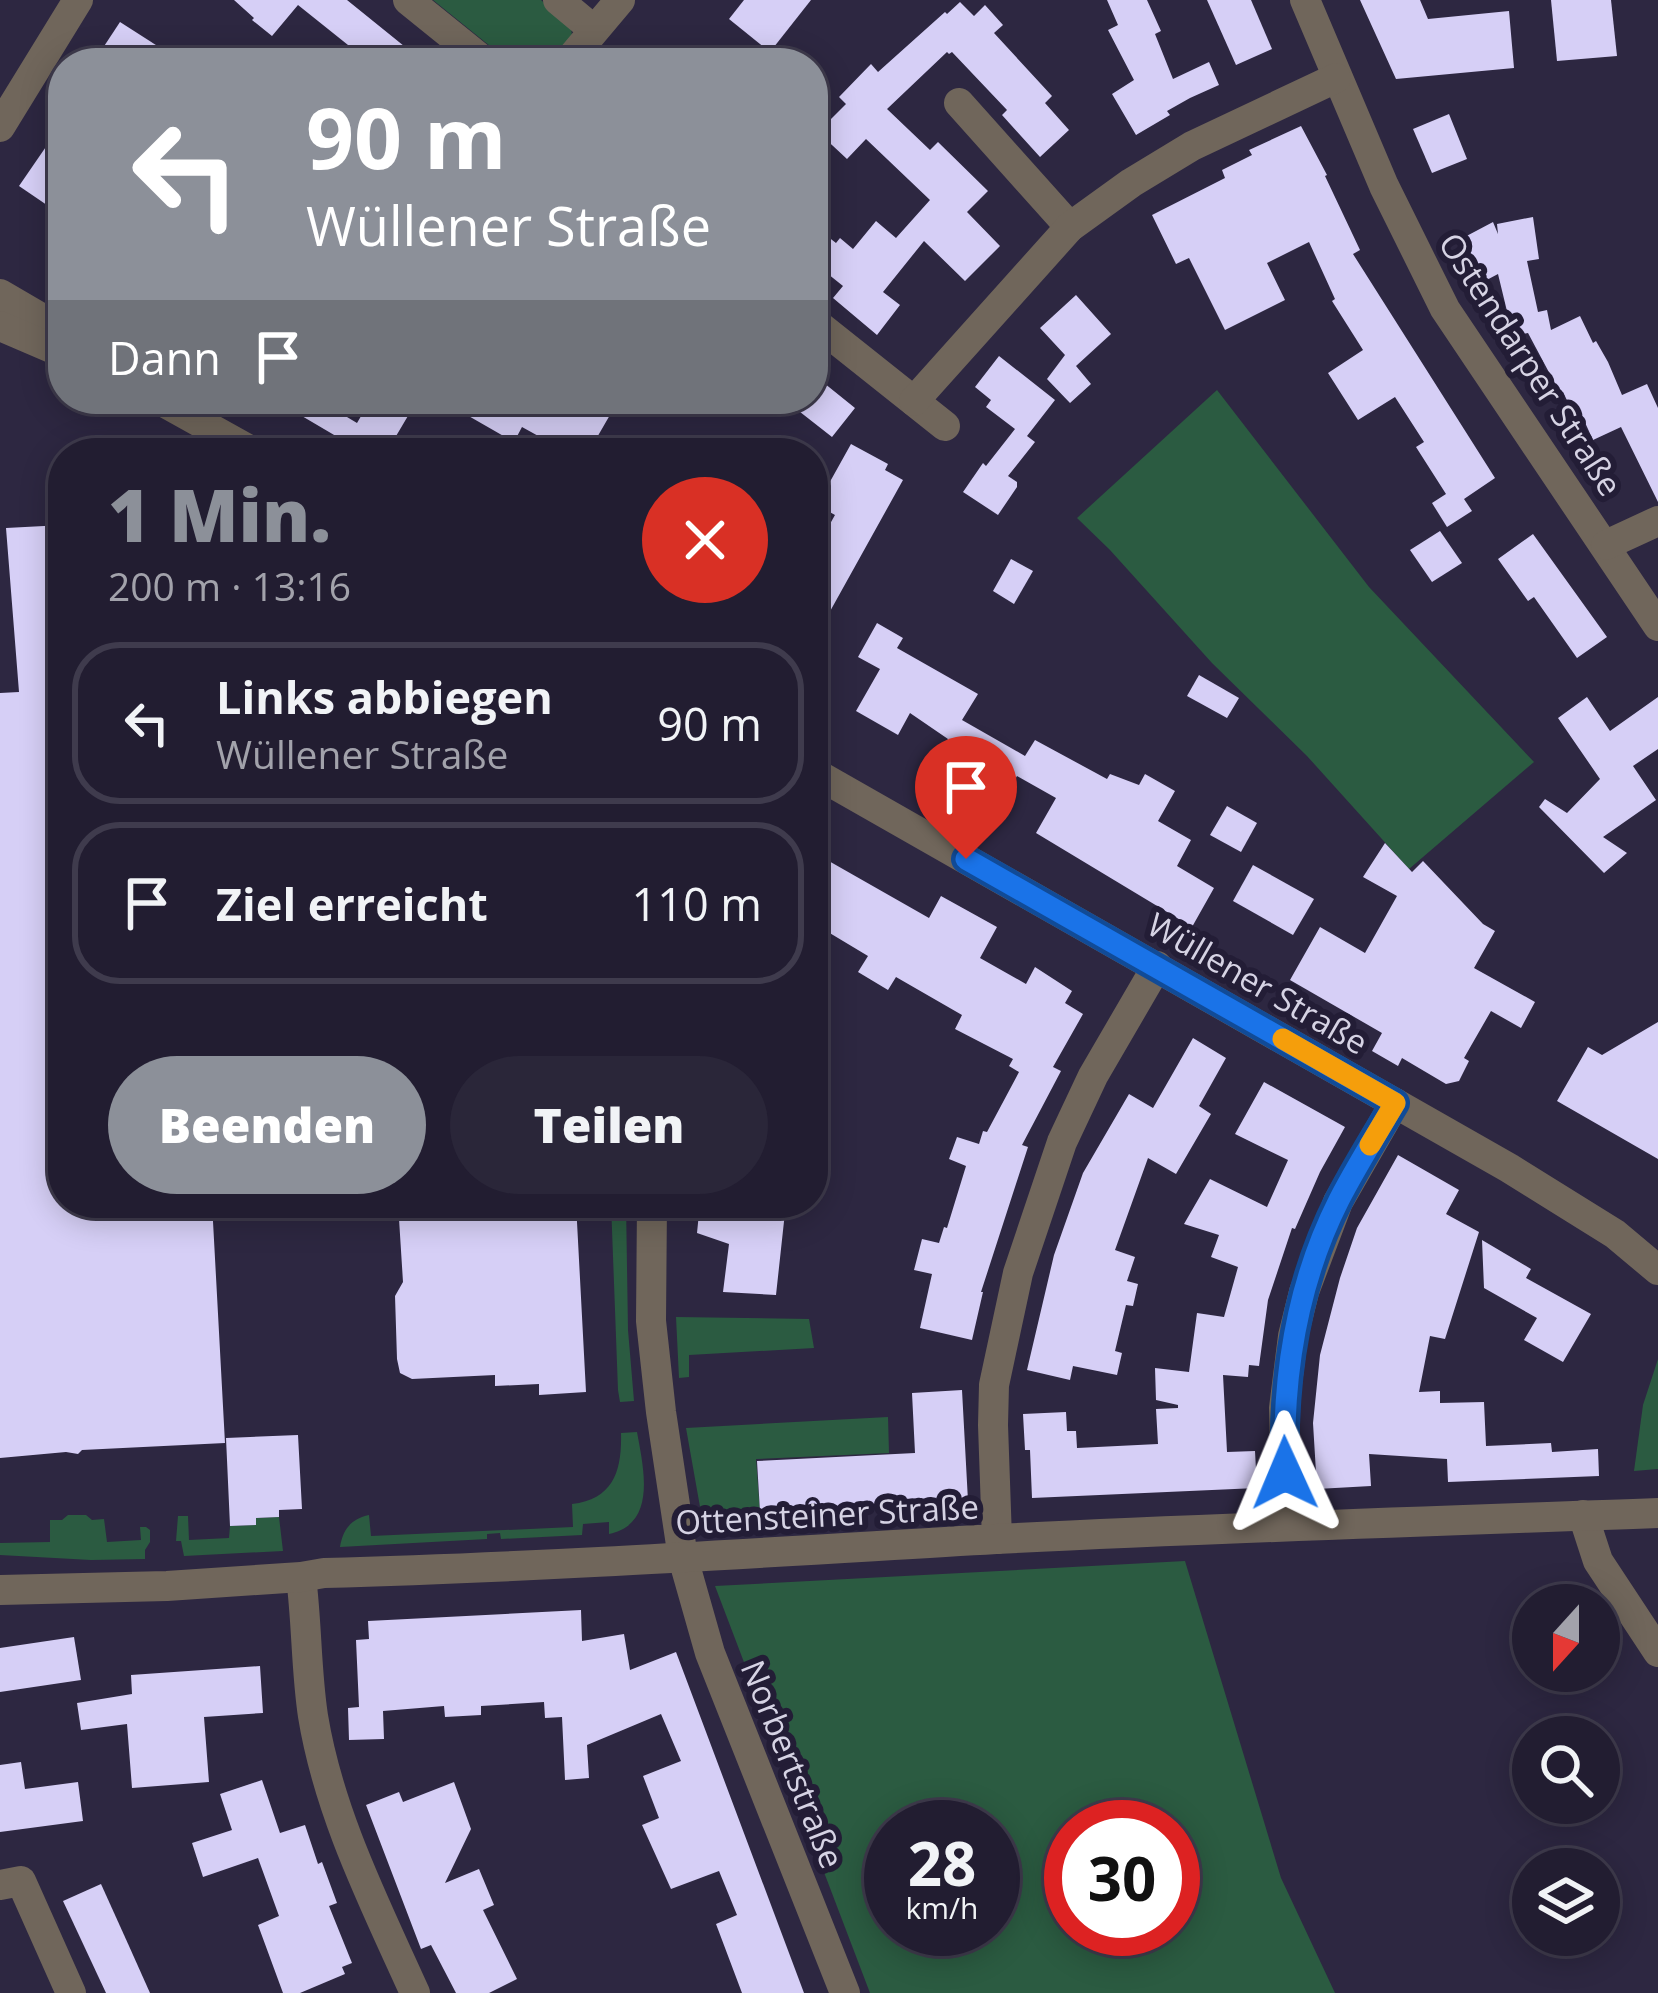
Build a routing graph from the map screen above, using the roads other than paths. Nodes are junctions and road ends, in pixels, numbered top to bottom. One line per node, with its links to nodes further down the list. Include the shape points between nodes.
1 (77, 0): 11 (street)
2 (409, 0): 7 (street)
3 (558, 0): 6 (street)
4 (620, 0): 6 (street)
5 (1305, 0): 9 (street, Ostendarper Straße)
6 (594, 30): 8 (street)
7 (468, 48)
8 (579, 48)
9 (1336, 78): 12 (street, via 1192,146); 23 (street, Ostendarper Straße, via 1445,309)
10 (959, 103): 12 (street)
11 (0, 127)
12 (1070, 227): 18 (street)
13 (0, 294): 14 (street)
14 (48, 322)
15 (0, 326): 17 (street)
16 (828, 333): 18 (street)
17 (48, 347)
18 (914, 401): 20 (street)
19 (185, 414): 21 (street)
20 (945, 426)
21 (228, 438)
22 (1658, 521): 23 (street)
23 (1606, 545): 24 (street, Ostendarper Straße)
24 (1658, 626)
25 (828, 781): 26 (street, Wüllener Straße)
26 (1157, 967): 27 (street, Wüllener Straße); 33 (street, via 1062,1142 1018,1273 994,1384)
27 (1395, 1103): 29 (street, Wüllener Straße, via 1559,1197); 32 (street, via 1338,1202 1304,1292 1284,1408)
28 (652, 1218): 34 (street, Norbertstraße, via 652,1321)
29 (1658, 1270)
30 (1658, 1513): 31 (street, Ottensteiner Straße)
31 (1583, 1515): 32 (street, Ottensteiner Straße); 37 (street, via 1598,1561)
32 (1287, 1526): 33 (street, Ottensteiner Straße)
33 (998, 1539): 34 (street, Ottensteiner Straße)
34 (683, 1558): 35 (street, Ottensteiner Straße); 41 (street, Norbertstraße, via 710,1653)
35 (301, 1577): 36 (street, Ottensteiner Straße); 40 (street, via 313,1716 332,1794)
36 (0, 1590)
37 (1658, 1652)
38 (0, 1886): 39 (street, via 21,1881)
39 (71, 1993)
40 (415, 1993)
41 (845, 1993)

